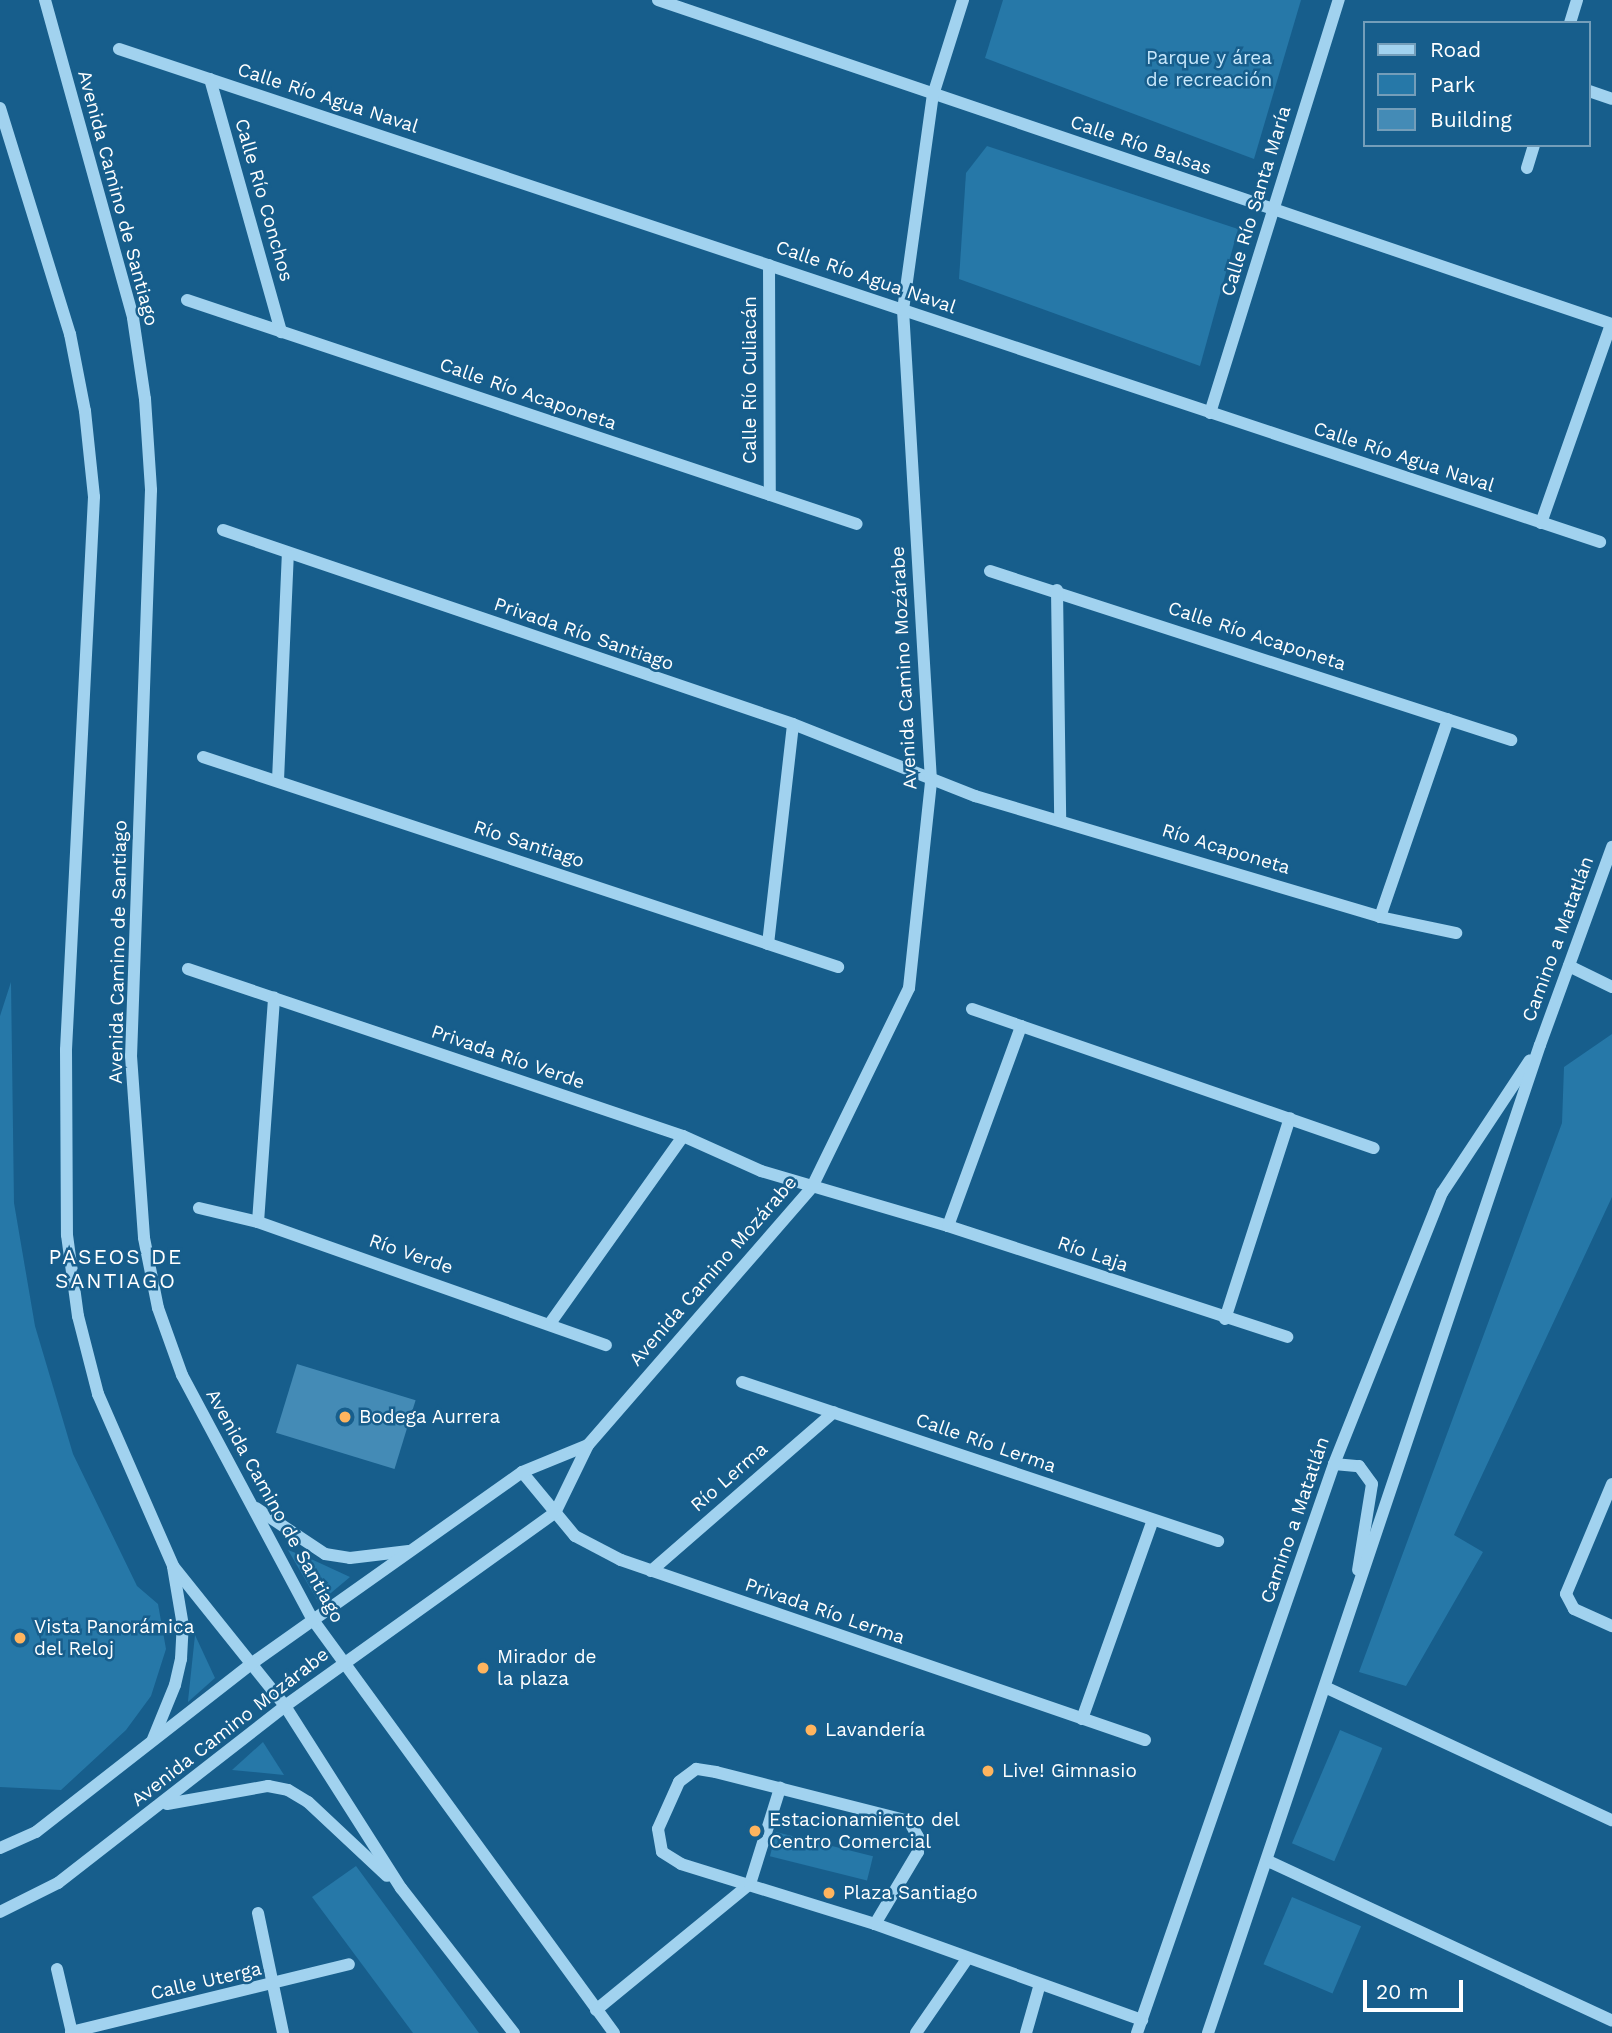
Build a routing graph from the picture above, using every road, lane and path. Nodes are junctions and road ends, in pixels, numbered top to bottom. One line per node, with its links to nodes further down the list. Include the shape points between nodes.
1 (45, 0): 66 (street, Avenida Camino de Santiago, via 133,318 145,399 151,490 131,1056 144,1238 158,1308 182,1375)
2 (658, 0): 10 (street, Calle Río Balsas)
3 (963, 0): 10 (street, Avenida Camino Mozárabe)
4 (1339, 0): 15 (street, Calle Río Santa María)
5 (1577, 0): 6 (street)
6 (1571, 21)
7 (119, 49): 8 (street, Calle Río Agua Naval)
8 (210, 79): 16 (street, Calle Río Agua Naval); 20 (street, Calle Río Conchos)
9 (1591, 92): 11 (street)
10 (933, 95): 15 (street, Calle Río Balsas); 18 (street, Avenida Camino Mozárabe)
11 (1612, 99)
12 (0, 108): 71 (street, via 70,334 85,411 94,497 66,1050 69,1249 78,1316 98,1394)
13 (1533, 147): 14 (street)
14 (1527, 168)
15 (1274, 210): 19 (street, Calle Río Balsas); 21 (street, Calle Río Santa María)
16 (769, 265): 18 (street, Calle Río Agua Naval); 22 (street, Calle Río Culiacán)
17 (187, 300): 20 (street, Calle Río Acaponeta)
18 (903, 310): 21 (street, Calle Río Agua Naval); 35 (street, Avenida Camino Mozárabe)
19 (1612, 324): 23 (street)
20 (281, 331): 22 (street, Calle Río Acaponeta)
21 (1210, 413): 23 (street, Calle Río Agua Naval)
22 (769, 495): 24 (street, Calle Río Acaponeta)
23 (1541, 523): 26 (street, Calle Río Agua Naval)
24 (857, 524)
25 (223, 530): 27 (street, Privada Río Santiago)
26 (1600, 542)
27 (288, 555): 31 (street, Privada Río Santiago); 34 (street)
28 (990, 571): 29 (street, Calle Río Acaponeta)
29 (1057, 590): 30 (street, Calle Río Acaponeta); 36 (street)
30 (1448, 719): 32 (street, Calle Río Acaponeta); 38 (street)
31 (793, 724): 35 (street, Privada Río Santiago); 40 (street)
32 (1511, 740)
33 (203, 757): 34 (street, Río Santiago)
34 (278, 780): 40 (street, Río Santiago)
35 (931, 780): 36 (street, Río Acaponeta); 52 (street, Avenida Camino Mozárabe, via 909,988)
36 (1060, 818): 38 (street, Río Acaponeta)
37 (1612, 847): 42 (street, Camino a Matatlán)
38 (1380, 917): 39 (street, Río Acaponeta)
39 (1456, 933)
40 (768, 944): 41 (street, Río Santiago)
41 (838, 967)
42 (1569, 967): 44 (street); 48 (street, Camino a Matatlán)
43 (188, 969): 45 (street, Privada Río Verde)
44 (1612, 987)
45 (274, 998): 50 (street, Privada Río Verde); 54 (street)
46 (972, 1009): 47 (street)
47 (1021, 1026): 49 (street); 55 (street)
48 (1540, 1045): 63 (street, Camino a Matatlán, via 1442,1193); 75 (street, Camino a Matatlán)
49 (1290, 1118): 51 (street); 56 (street)
50 (682, 1136): 52 (street, Privada Río Verde, via 761,1171); 57 (street)
51 (1374, 1148)
52 (812, 1187): 55 (street, Río Laja); 62 (street, Avenida Camino Mozárabe)
53 (199, 1208): 54 (street, Río Verde)
54 (258, 1222): 57 (street, Río Verde)
55 (948, 1226): 56 (street, Río Laja)
56 (1225, 1319): 58 (street, Río Laja)
57 (551, 1322): 59 (street, Río Verde)
58 (1287, 1337)
59 (606, 1345)
60 (742, 1382): 61 (street, Calle Río Lerma)
61 (834, 1412): 68 (street, Calle Río Lerma); 72 (street, Río Lerma)
62 (588, 1445): 64 (street, Avenida Camino Mozárabe); 67 (street, Avenida Camino Mozárabe)
63 (1334, 1464): 75 (street, via 1359,1466 1372,1484); 99 (street, Camino a Matatlán)
64 (522, 1472): 67 (street, Privada Río Lerma); 70 (street, Avenida Camino Mozárabe)
65 (1612, 1484): 74 (street, via 1566,1594 1574,1609)
66 (251, 1505): 70 (street, via 325,1554 350,1558); 73 (street, Avenida Camino de Santiago)
67 (555, 1513): 72 (street, Privada Río Lerma, via 575,1536); 76 (street, Avenida Camino Mozárabe)
68 (1153, 1520): 69 (street, Calle Río Lerma); 80 (street)
69 (1218, 1541)
70 (409, 1551): 73 (street, Avenida Camino Mozárabe)
71 (173, 1566): 77 (street); 82 (street, via 183,1626 181,1659 176,1685)
72 (650, 1571): 80 (street, Privada Río Lerma)
73 (313, 1620): 76 (street, Avenida Camino de Santiago); 77 (street, Avenida Camino Mozárabe)
74 (1612, 1626)
75 (1345, 1632): 78 (street, Camino a Matatlán)
76 (344, 1663): 79 (street, Avenida Camino Mozárabe); 98 (street, Avenida Camino de Santiago)
77 (251, 1664): 79 (street); 82 (street, Avenida Camino Mozárabe)
78 (1327, 1688): 85 (street); 87 (street, Camino a Matatlán)
79 (285, 1706): 84 (street, Avenida Camino Mozárabe); 89 (street)
80 (1082, 1719): 81 (street, Privada Río Lerma)
81 (1145, 1740)
82 (151, 1742): 86 (street, Avenida Camino Mozárabe, via 36,1832)
83 (780, 1788): 88 (street); 88 (street, via 696,1769 678,1782 658,1829 662,1852 681,1864); 92 (street, via 909,1821 918,1837 918,1852)
84 (163, 1805): 89 (street, via 268,1787 288,1790 308,1802); 90 (street, Avenida Camino Mozárabe, via 58,1883)
85 (1612, 1820)
86 (0, 1848)
87 (1268, 1861): 100 (street); 108 (street, Camino a Matatlán)
88 (750, 1884): 92 (street); 98 (street)
89 (401, 1888): 103 (street)
90 (0, 1912)
91 (258, 1913): 97 (street)
92 (875, 1924): 93 (street)
93 (967, 1959): 96 (street); 105 (street)
94 (349, 1964): 97 (street, Calle Uterga)
95 (57, 1969): 101 (street)
96 (1040, 1984): 99 (street); 106 (street)
97 (272, 1985): 101 (street, Calle Uterga); 102 (street)
98 (596, 2010): 104 (street, Avenida Camino de Santiago)
99 (1142, 2020): 107 (street, Camino a Matatlán)
100 (1612, 2021)
101 (71, 2033)
102 (283, 2033)
103 (514, 2033)
104 (614, 2033)
105 (916, 2033)
106 (1026, 2033)
107 (1137, 2033)
108 (1208, 2033)

